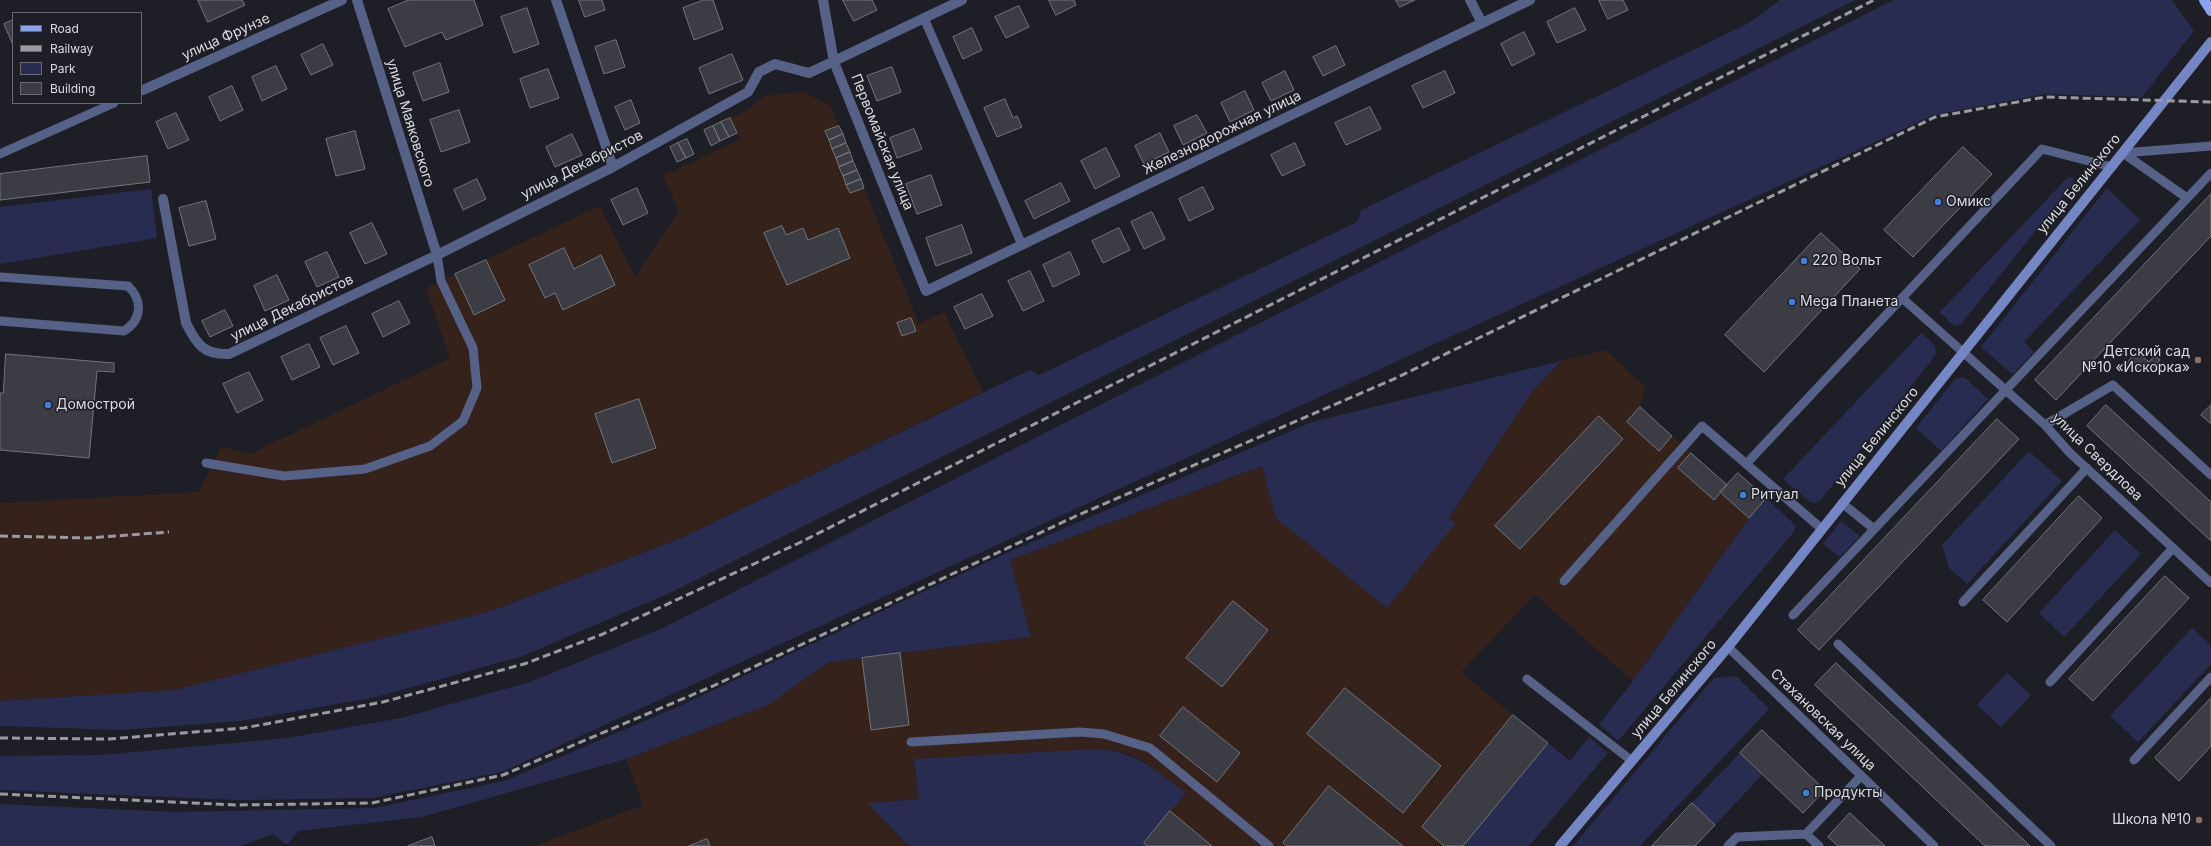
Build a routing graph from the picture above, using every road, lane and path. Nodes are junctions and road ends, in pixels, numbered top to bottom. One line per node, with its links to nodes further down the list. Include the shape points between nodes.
1 (342, 0): 14 (street, улица Фрунзе)
2 (357, 0): 25 (street, улица Маяковского)
3 (556, 0): 19 (street)
4 (823, 0): 13 (street, Первомайская улица)
5 (962, 0): 10 (street, улица Декабристов)
6 (1470, 0): 11 (street)
7 (1530, 0): 11 (street, Железнодорожная улица)
8 (2204, 0): 9 (main road)
9 (2211, 11)
10 (924, 18): 13 (street, улица Декабристов); 24 (lane)
11 (1482, 23): 24 (street, Железнодорожная улица)
12 (2211, 42): 17 (street, улица Белинского)
13 (834, 62): 19 (street, улица Декабристов, via 809,73 775,64 759,72 748,92); 27 (street, Первомайская улица)
14 (142, 90)
15 (112, 104): 18 (lane)
16 (2211, 146): 17 (lane)
17 (2123, 153): 20 (street, улица Белинского); 22 (lane)
18 (0, 154)
19 (613, 167): 25 (street, улица Декабристов)
20 (2112, 167): 28 (lane, via 2042,149); 30 (street, улица Белинского)
21 (2211, 173): 22 (lane)
22 (2187, 198): 31 (lane)
23 (163, 199): 25 (street, улица Декабристов, via 186,324 203,349 217,354 229,354)
24 (1022, 245): 27 (street, Железнодорожная улица)
25 (437, 255): 33 (lane, via 441,281 473,348 477,388 463,421 430,446 365,469 284,476)
26 (0, 277): 29 (lane, via 128,286 139,301 137,319 124,331)
27 (926, 291)
28 (1902, 298): 30 (lane, улица Свердлова); 34 (lane)
29 (0, 321)
30 (1963, 352): 31 (lane, улица Свердлова); 37 (street, улица Белинского)
31 (2005, 390): 32 (lane, улица Свердлова); 39 (lane)
32 (2045, 425): 35 (lane, улица Свердлова); 36 (lane, via 2113,385)
33 (206, 463)
34 (1746, 464): 38 (lane); 41 (lane, via 1702,426)
35 (2087, 468): 40 (lane, улица Свердлова); 43 (lane)
36 (2211, 475)
37 (1842, 504): 38 (street, улица Белинского); 39 (lane)
38 (1822, 529): 46 (street, улица Белинского)
39 (1874, 529): 44 (lane)
40 (2174, 548): 42 (lane, улица Свердлова); 49 (lane)
41 (1564, 581)
42 (2211, 583)
43 (1963, 602)
44 (1793, 615)
45 (1838, 644): 60 (lane)
46 (1728, 647): 52 (street, улица Белинского); 53 (lane, Стахановская улица)
47 (2211, 677): 51 (lane)
48 (1527, 679): 52 (lane)
49 (2050, 682)
50 (911, 742): 55 (lane, via 1080,732 1104,734 1127,740 1150,748)
51 (2134, 760)
52 (1632, 761): 56 (street, улица Белинского)
53 (1861, 776): 54 (lane); 59 (lane, Стахановская улица)
54 (1806, 834): 57 (lane, via 1737,837); 58 (lane)
55 (1269, 846)
56 (1560, 846)
57 (1728, 846)
58 (1819, 846)
59 (1934, 846)
60 (2051, 846)

